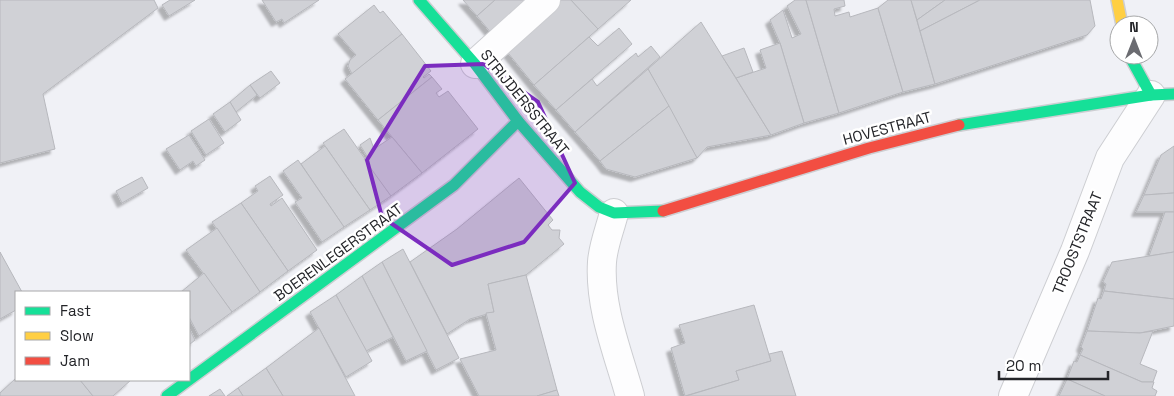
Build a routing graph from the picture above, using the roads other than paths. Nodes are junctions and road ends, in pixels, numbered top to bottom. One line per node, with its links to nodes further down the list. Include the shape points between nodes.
1 (419, 0): 5 (street, STRIJDERSSTRAAT)
2 (546, 0): 5 (street)
3 (1117, 0): 4 (street)
4 (1120, 15)
5 (475, 64): 8 (street, STRIJDERSSTRAAT)
6 (1137, 65): 7 (street)
7 (1162, 94): 9 (street, HOVESTRAAT, via 954,126 660,212); 14 (street, TROOSTSTRAAT, via 1110,158)
8 (518, 121): 9 (street, STRIJDERSSTRAAT, via 580,192); 10 (street, BOERENLEGERSTRAAT, via 454,185)
9 (614, 214): 13 (street, via 602,259 602,283 605,307)
10 (190, 378)
11 (186, 381): 12 (street, BOERENLEGERSTRAAT)
12 (166, 396)
13 (630, 396)
14 (1013, 396)

